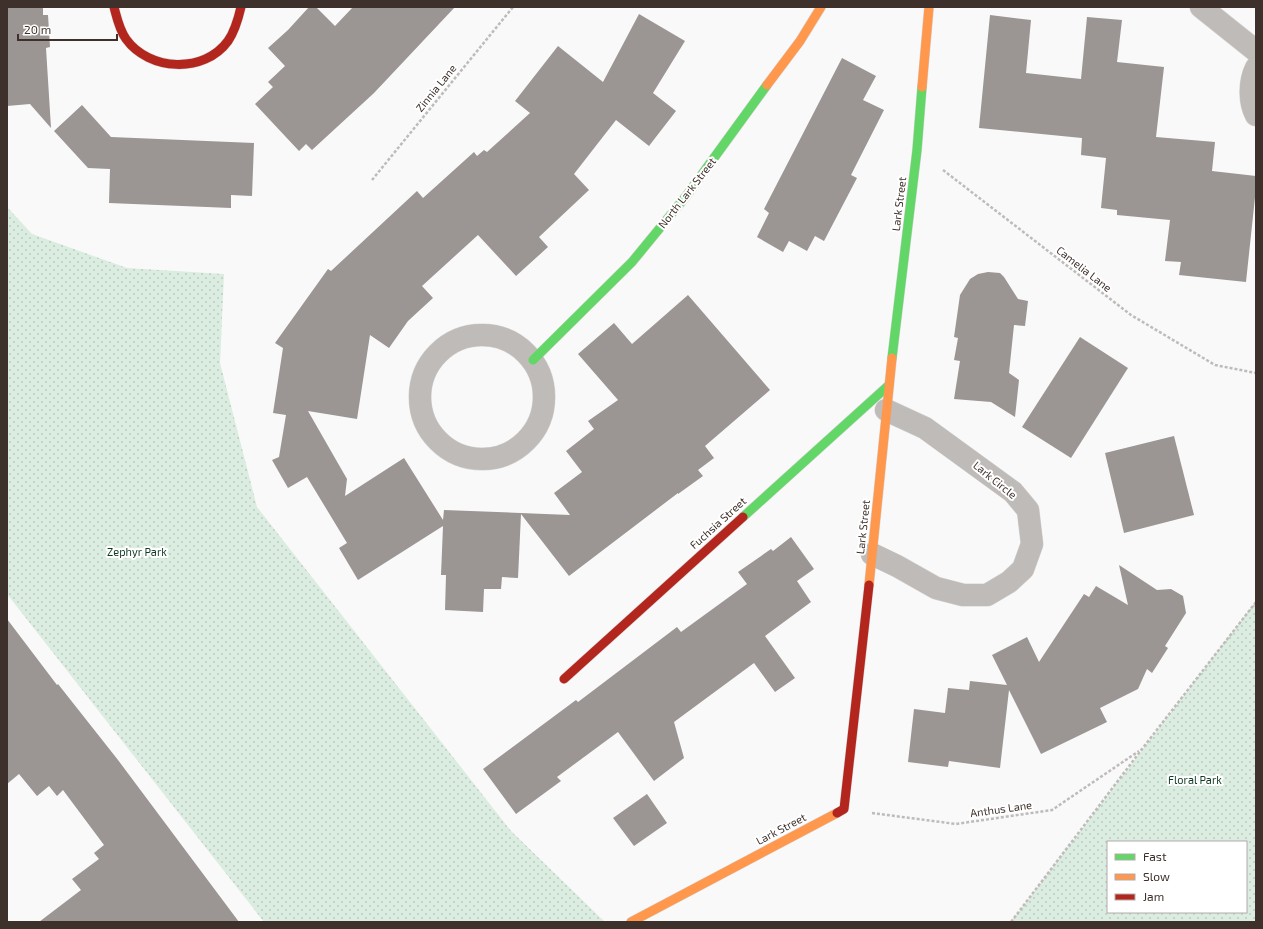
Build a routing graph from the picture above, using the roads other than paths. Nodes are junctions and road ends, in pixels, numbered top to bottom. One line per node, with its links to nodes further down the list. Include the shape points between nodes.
1 (114, 7): 2 (street, via 118,26 129,43 144,56 162,64 183,66 202,61 219,51 232,36 240,17)
2 (241, 7)
3 (820, 7): 9 (street, North Lark Street, via 800,41 688,195 632,262)
4 (929, 7): 10 (street, Lark Street, via 917,150)
5 (1201, 7): 6 (street)
6 (1256, 51)
7 (1256, 68): 8 (street, via 1250,92)
8 (1256, 115)
9 (533, 360): 9 (street, via 518,346 500,337 479,334 459,339 441,350 428,365 420,385 419,405 425,426 437,442 454,454 474,460 495,459 514,451 530,438 540,420 545,400 542,379)
10 (889, 385): 11 (street, Lark Street); 13 (street, Fuchsia Street)
11 (886, 410): 12 (street, Lark Street); 12 (street, Lark Circle, via 925,428 1013,492 1028,510 1032,544 1022,569 1009,582 987,595 963,595 936,588)
12 (872, 554): 14 (street, Lark Street, via 844,809)
13 (564, 679)
14 (631, 922)

